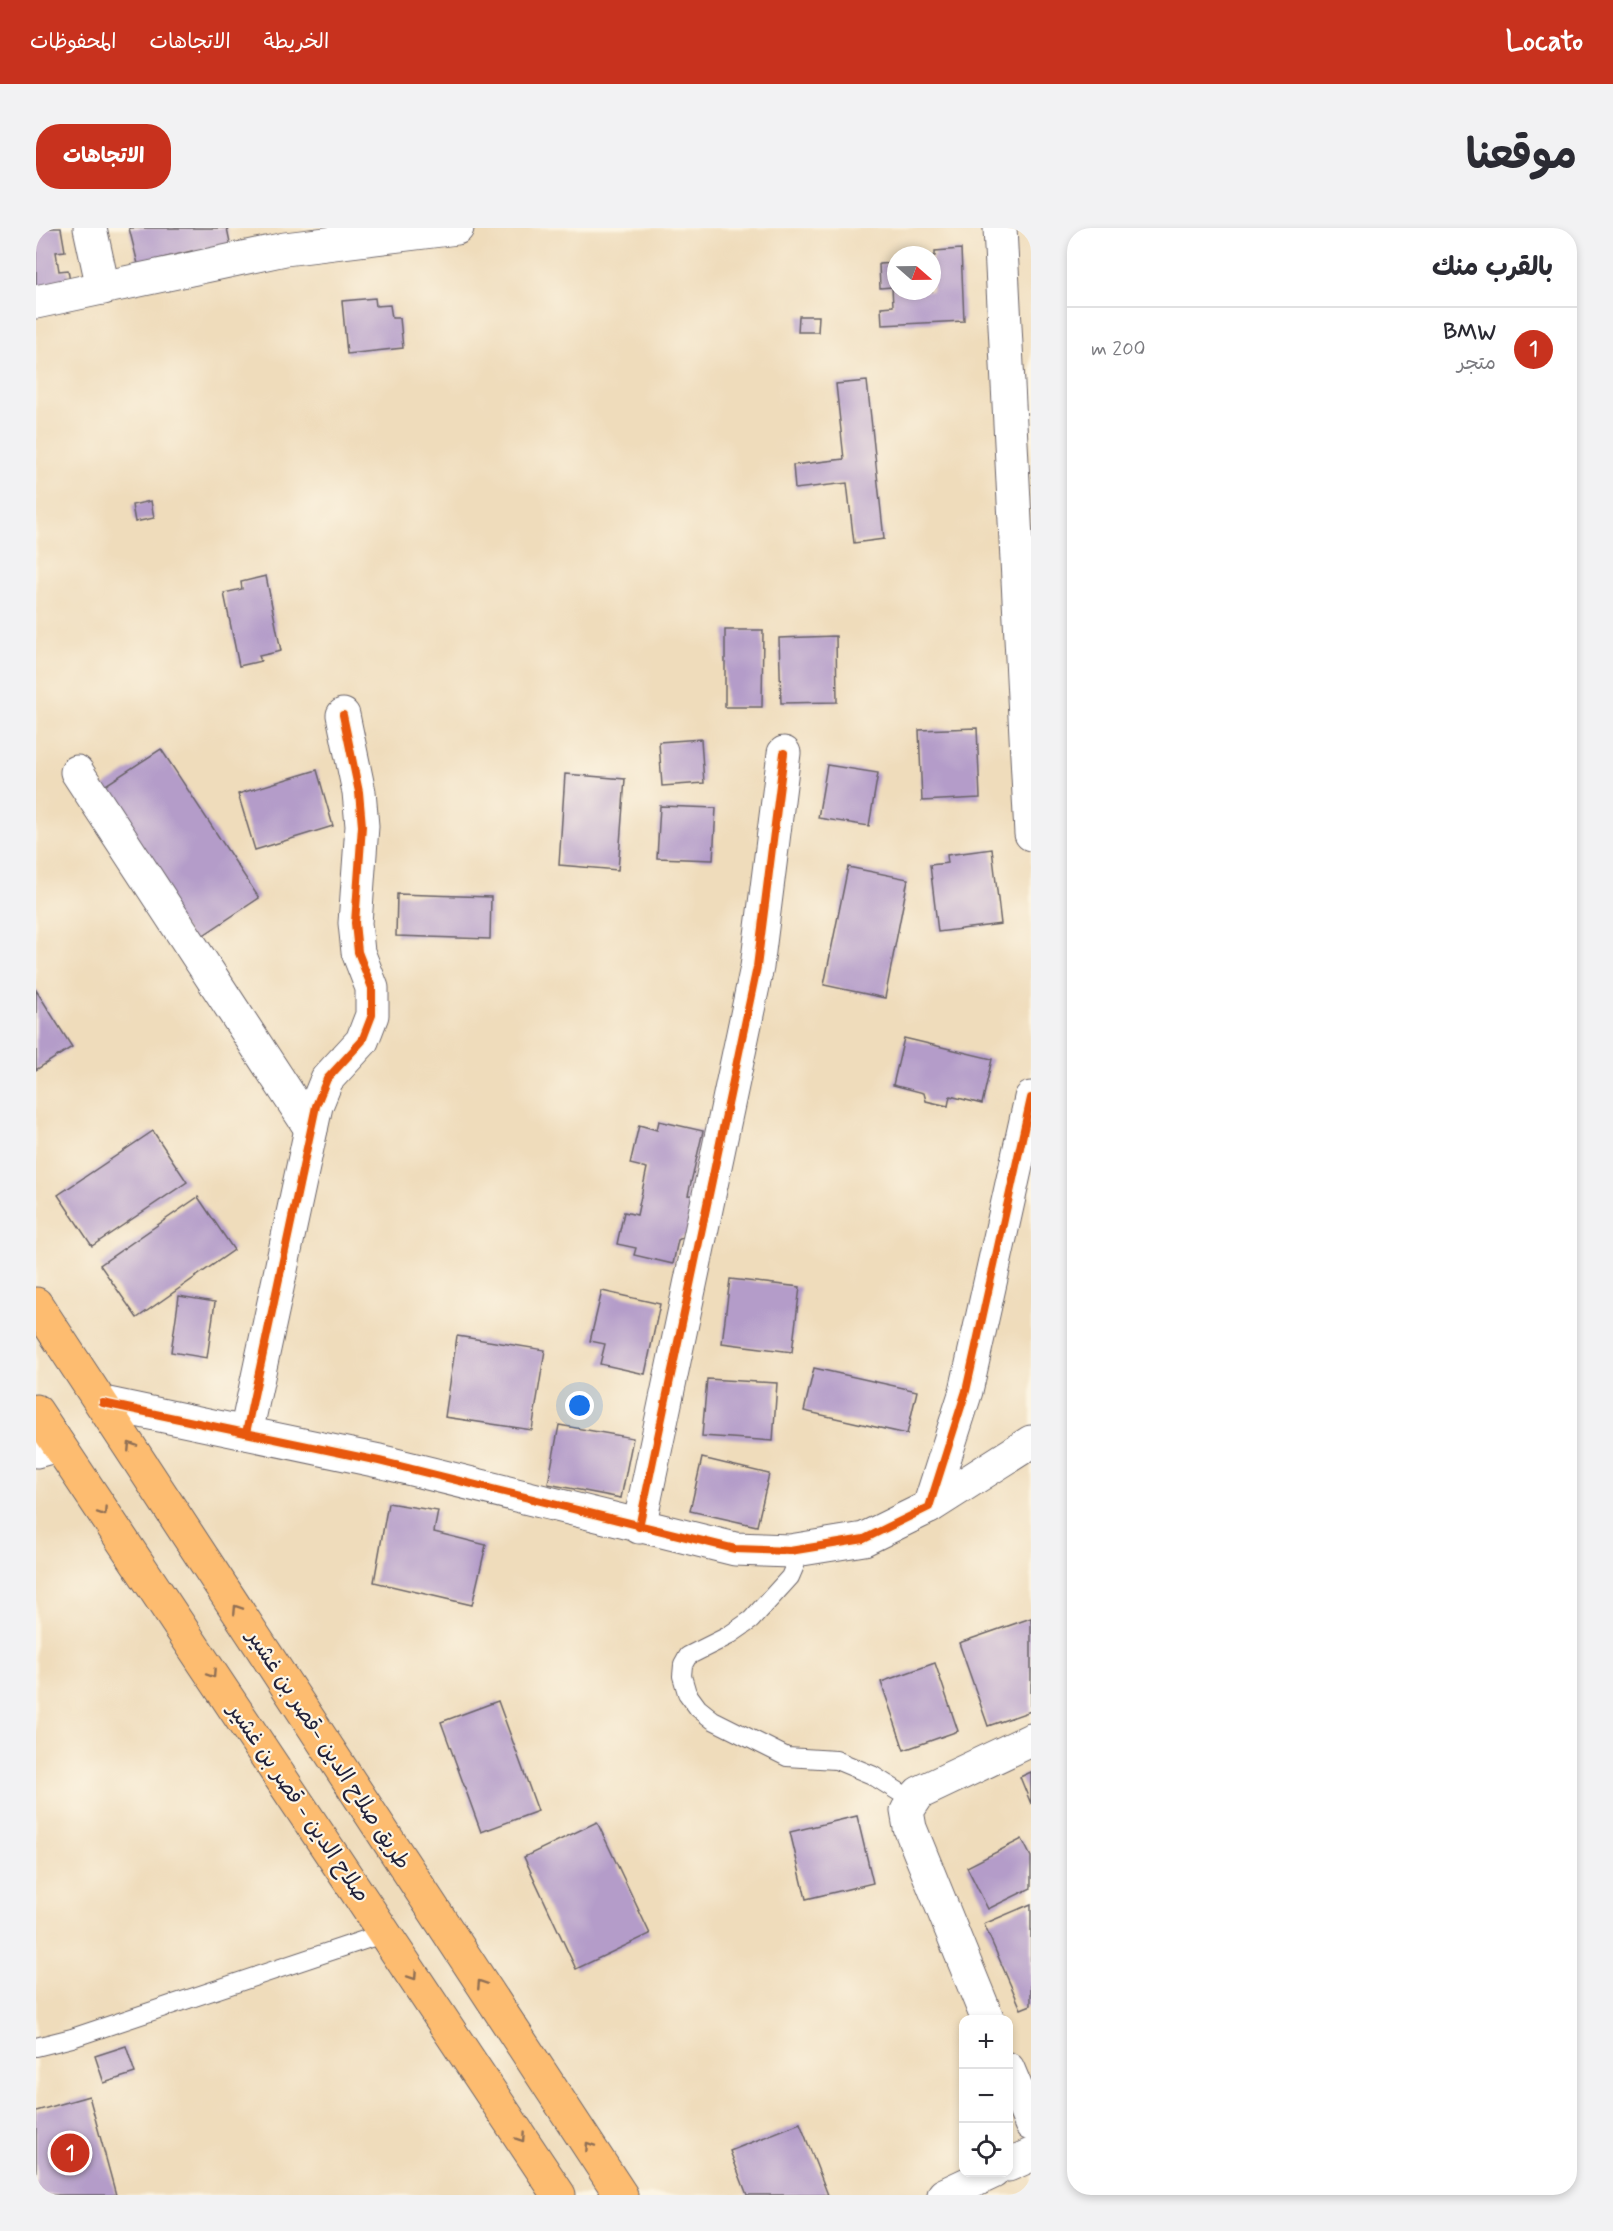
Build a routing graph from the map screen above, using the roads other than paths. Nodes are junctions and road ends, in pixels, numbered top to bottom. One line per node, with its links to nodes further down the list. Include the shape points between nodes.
1 (90, 228): 5 (street)
2 (457, 228): 4 (street)
3 (1000, 228): 7 (street)
4 (330, 236): 5 (street)
5 (102, 288): 6 (street)
6 (36, 302)
7 (1024, 524): 9 (street)
8 (344, 715): 14 (street, via 362,826 355,922 358,952 372,987 372,1015 362,1041 327,1079)
9 (1029, 750): 12 (street)
10 (784, 753): 22 (street, via 757,967)
11 (77, 772): 14 (street)
12 (1031, 834)
13 (1031, 1098): 21 (street, via 966,1391)
14 (311, 1129): 18 (street)
15 (36, 1304): 16 (highway, طريق صلاح الدين -قصر بن غشير)
16 (103, 1403): 18 (street); 35 (highway, طريق صلاح الدين -قصر بن غشير, one-way to 16)
17 (36, 1411): 20 (highway, صلاح الدين - قصر بن غشير)
18 (246, 1433): 22 (street, via 379,1461)
19 (1031, 1442): 21 (street)
20 (47, 1448): 26 (highway, صلاح الدين - قصر بن غشير, one-way to 26)
21 (929, 1507): 23 (street, via 864,1539)
22 (639, 1527): 23 (street, via 735,1549)
23 (802, 1549): 25 (lane, via 790,1577 751,1620 688,1656 682,1676 687,1693 713,1720 787,1757 837,1760 872,1775)
24 (1031, 1740): 25 (street, via 930,1787)
25 (912, 1800): 27 (street, via 907,1811 910,1828)
26 (385, 1933): 28 (lane); 34 (highway, صلاح الدين - قصر بن غشير, one-way to 34)
27 (986, 2015)
28 (36, 2047)
29 (1013, 2081): 30 (street)
30 (1031, 2124)
31 (1031, 2155): 32 (street)
32 (1013, 2163)
33 (982, 2177): 36 (street)
34 (559, 2195)
35 (621, 2195)
36 (944, 2195)

